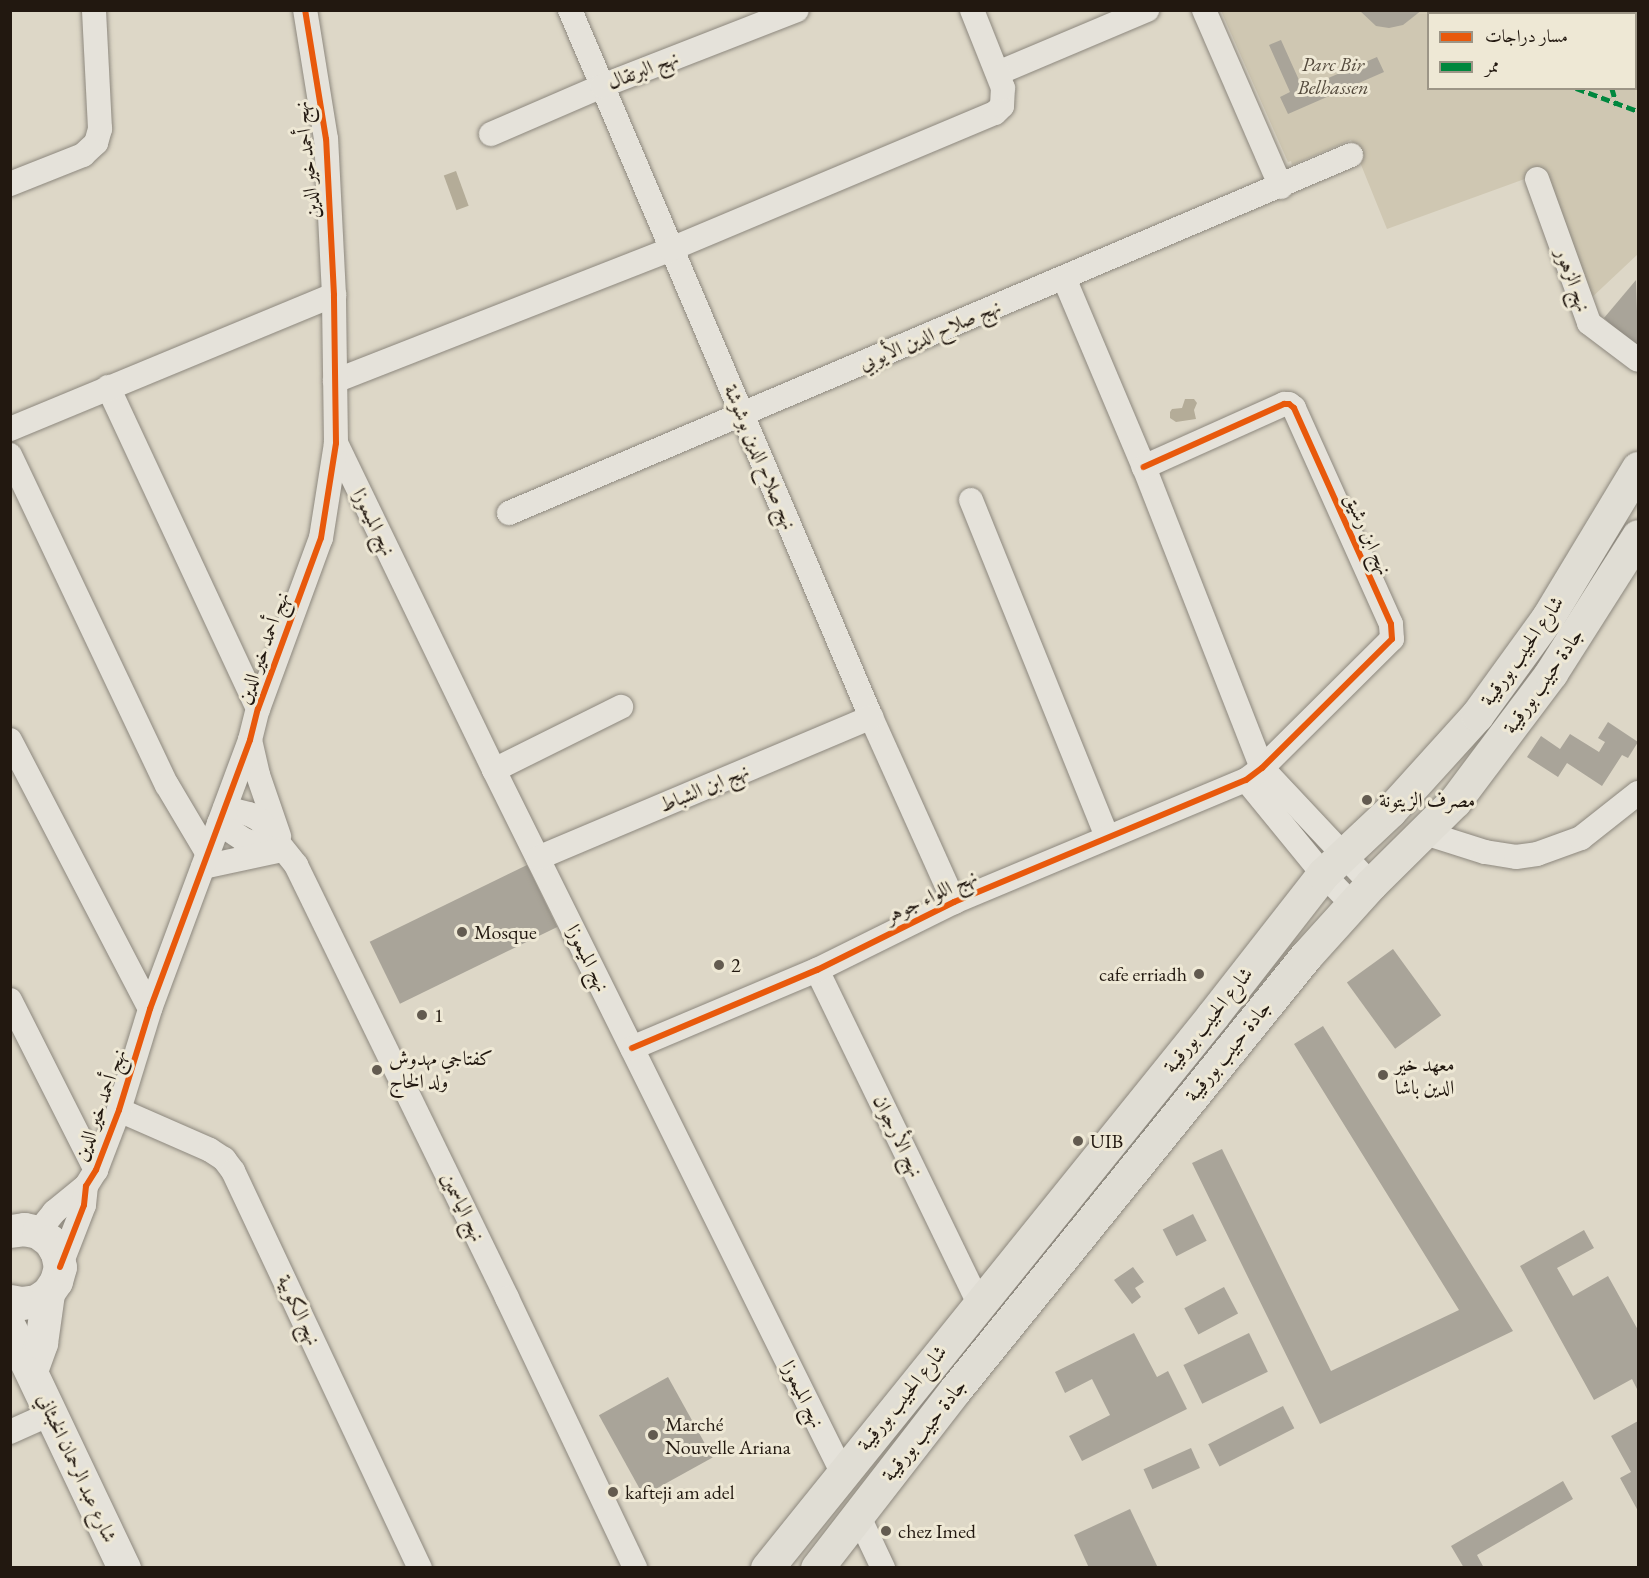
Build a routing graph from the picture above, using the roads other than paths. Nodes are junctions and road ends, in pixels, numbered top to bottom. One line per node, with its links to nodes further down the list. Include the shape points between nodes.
1 (94, 10): 13 (street, via 100,129 96,143 84,155)
2 (570, 10): 9 (street, نهج صلاح الدين بوشوشة)
3 (797, 10): 9 (street, نهج البرتقال)
4 (972, 10): 8 (street)
5 (1147, 10): 8 (street)
6 (1204, 10): 14 (street)
7 (312, 13): 17 (street, نهج أحمد خير الدين, via 326,140)
8 (998, 73): 15 (street, via 1004,98 995,113)
9 (602, 86): 10 (street, نهج البرتقال); 15 (street, نهج صلاح الدين بوشوشة)
10 (491, 134)
11 (1351, 155): 14 (street, نهج صلاح الدين الأيوبي)
12 (1537, 179): 18 (street, نهج الزهور, via 1589,323)
13 (10, 184)
14 (1281, 187): 16 (street, نهج صلاح الدين الأيوبي)
15 (671, 249): 19 (street); 21 (street, نهج صلاح الدين بوشوشة)
16 (1064, 278): 21 (street, نهج صلاح الدين الأيوبي); 25 (street)
17 (334, 295): 19 (street, نهج أحمد خير الدين); 20 (street)
18 (1638, 360)
19 (335, 381): 23 (street, نهج أحمد خير الدين)
20 (108, 387): 22 (street); 31 (street)
21 (742, 415): 28 (street, نهج صلاح الدين الأيوبي); 32 (street, نهج صلاح الدين بوشوشة)
22 (10, 429)
23 (336, 443): 31 (street, نهج أحمد خير الدين, via 321,538); 35 (street, نهج الميموزا)
24 (10, 455): 43 (street)
25 (1144, 467): 36 (street); 36 (street, نهج ابن رشيق, via 1289,404 1391,624 1392,639)
26 (1638, 468): 44 (main road, شارع الحبيب بورقيبة, via 1548,616 1477,715 1390,811)
27 (971, 500): 40 (street)
28 (510, 513)
29 (1638, 536): 39 (main road, جادة حبيب بورقيبة, via 1538,691 1455,801)
30 (621, 707): 35 (street)
31 (258, 709): 34 (street, نهج أحمد خير الدين)
32 (871, 717): 42 (street, نهج ابن الشباط); 46 (street, نهج صلاح الدين بوشوشة)
33 (10, 740): 49 (street)
34 (250, 740): 38 (street, نهج أحمد خير الدين); 41 (street)
35 (494, 770): 42 (street, نهج الميموزا)
36 (1254, 774): 40 (street, نهج اللواء جوهر); 44 (street)
37 (1638, 793): 39 (street, via 1581,838 1537,854 1516,857 1485,852)
38 (222, 815): 41 (street, via 244,840); 43 (street, نهج أحمد خير الدين)
39 (1422, 832): 45 (main road, جادة حبيب بورقيبة)
40 (1107, 837): 46 (street, نهج اللواء جوهر)
41 (282, 850): 43 (street); 65 (street, نهج الياسمين, via 300,874)
42 (538, 858): 50 (street, نهج الميموزا)
43 (205, 860): 49 (street, نهج أحمد خير الدين)
44 (1333, 865): 45 (street); 56 (main road, شارع الحبيب بورقيبة)
45 (1361, 894): 62 (main road, جادة حبيب بورقيبة, via 1206,1076)
46 (954, 902): 47 (street, نهج اللواء جوهر)
47 (817, 970): 50 (street, نهج اللواء جوهر); 56 (street, نهج الأرجوان)
48 (10, 1000): 52 (street)
49 (150, 1009): 51 (street, نهج أحمد خير الدين)
50 (632, 1048): 61 (street, نهج الميموزا)
51 (119, 1110): 52 (street, نهج أحمد خير الدين); 64 (street, نهج الكوبية, via 210,1150 233,1171)
52 (91, 1178): 53 (street, via 54,1212); 54 (street, نهج أحمد خير الدين, via 78,1224)
53 (24, 1232): 54 (main road, via 50,1240 57,1253)
54 (54, 1280): 55 (main road, via 36,1301); 58 (main road, شارع عبد الرحمان الخبثاني, via 41,1343)
55 (10, 1301)
56 (980, 1303): 61 (main road, شارع الحبيب بورقيبة)
57 (10, 1328): 58 (main road, شارع عبد الرحمان الخبثاني, via 22,1355)
58 (21, 1373): 59 (main road, شارع عبد الرحمان الخبثاني)
59 (50, 1414): 60 (street); 63 (main road, شارع عبد الرحمان الخبثاني)
60 (10, 1432)
61 (842, 1472): 66 (main road, شارع الحبيب بورقيبة)
62 (858, 1515): 67 (main road, جادة حبيب بورقيبة); 68 (street)
63 (124, 1568)
64 (420, 1568)
65 (635, 1568)
66 (767, 1568)
67 (817, 1568)
68 (883, 1568)

